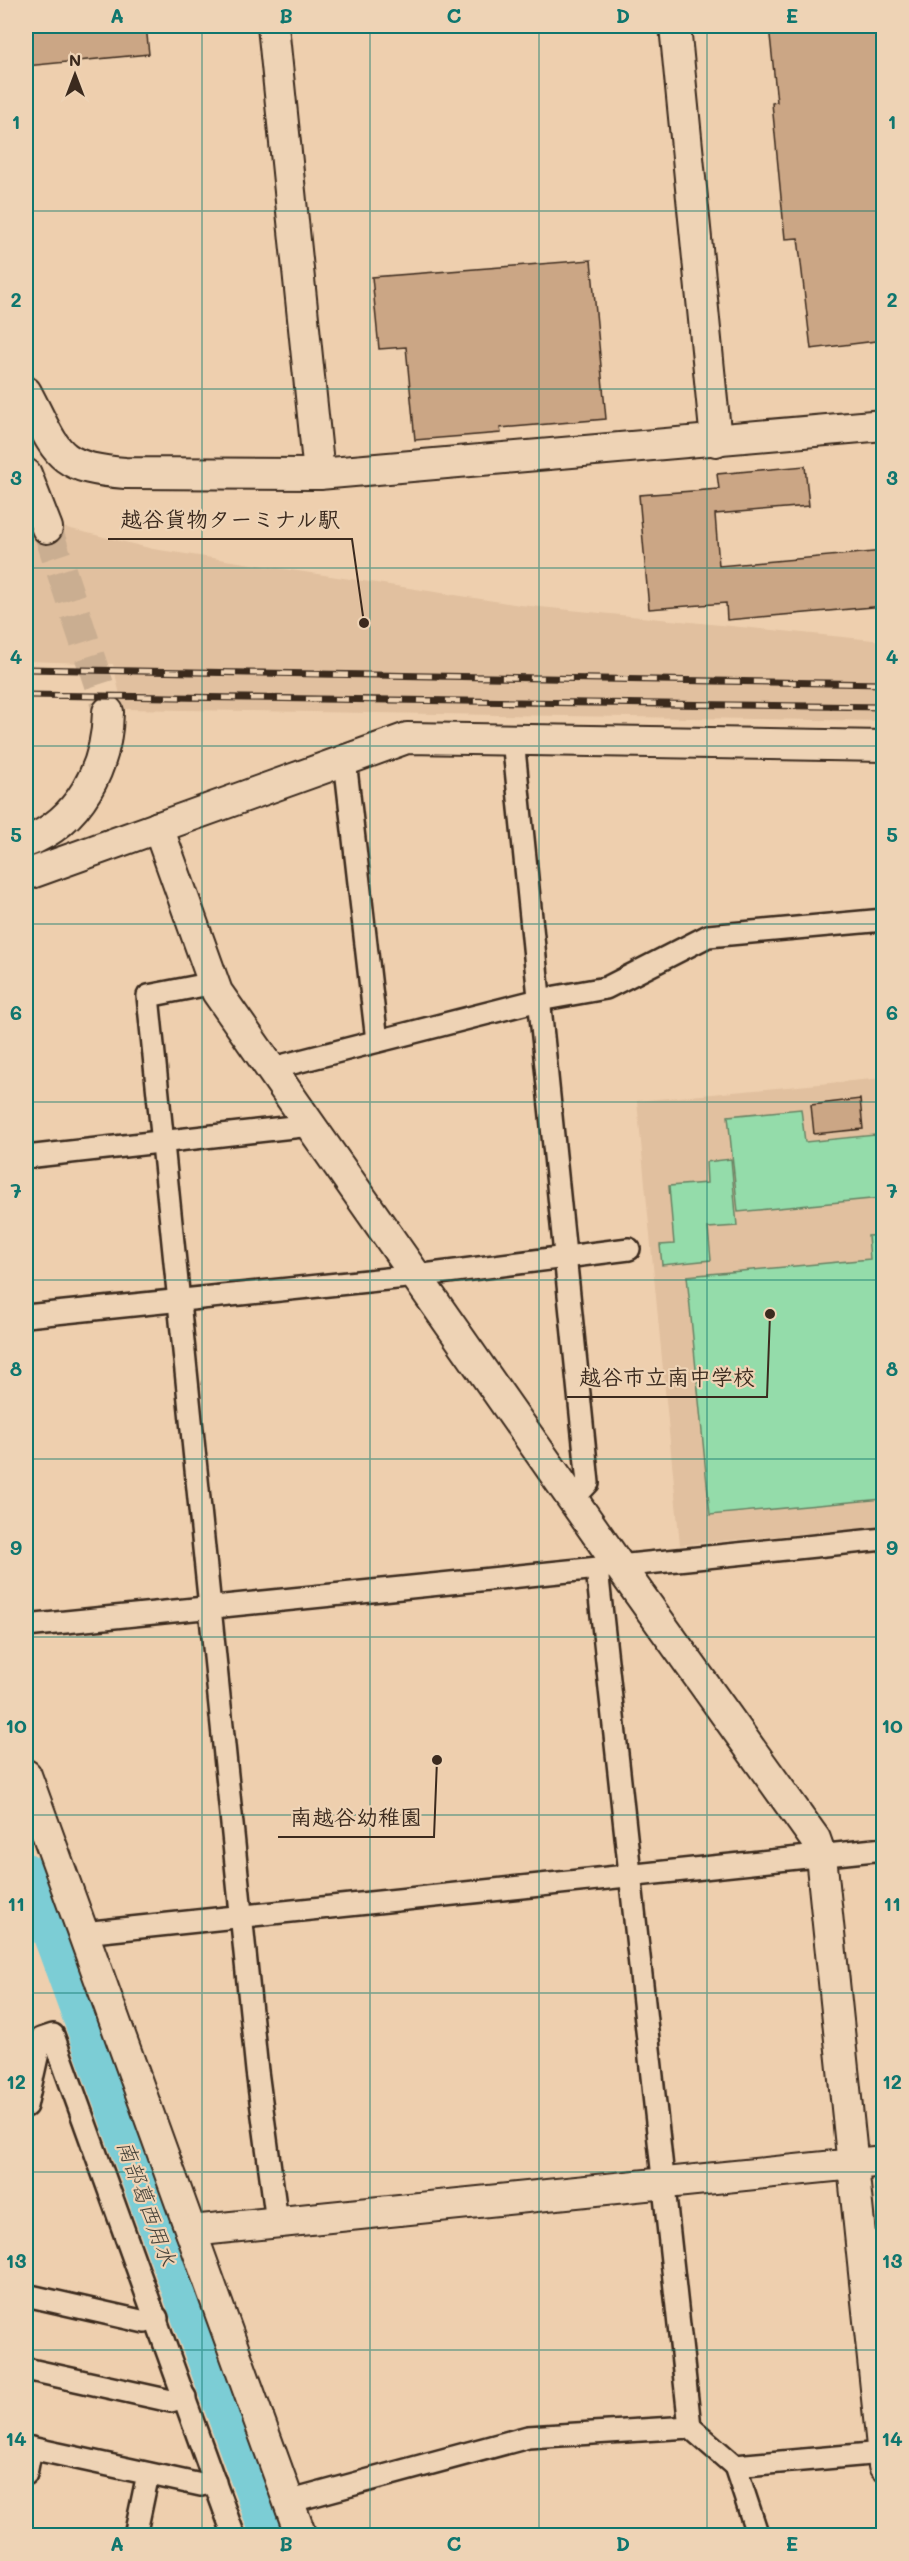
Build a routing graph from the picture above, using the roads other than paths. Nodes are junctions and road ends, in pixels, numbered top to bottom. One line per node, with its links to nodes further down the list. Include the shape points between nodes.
1 (273, 26): 7 (street)
2 (675, 26): 5 (street)
3 (26, 392): 7 (street, via 52,442 76,466 125,473)
4 (884, 425): 5 (street)
5 (716, 441): 7 (street)
6 (26, 474): 8 (street)
7 (319, 474)
8 (47, 528)
9 (108, 712): 14 (street, via 104,753 83,798 64,820)
10 (513, 739): 11 (street); 12 (street, via 407,738); 18 (street)
11 (884, 746)
12 (345, 760): 13 (street); 19 (street)
13 (158, 827): 15 (street); 17 (street)
14 (26, 842)
15 (26, 875)
16 (884, 920): 18 (street, via 708,936 606,988)
17 (214, 983): 20 (street); 22 (street, via 148,996)
18 (539, 1000): 19 (street); 25 (street)
19 (377, 1041): 20 (street)
20 (270, 1069): 21 (street)
21 (311, 1125): 22 (street); 26 (street)
22 (163, 1142): 23 (street); 27 (street)
23 (26, 1157)
24 (629, 1249): 25 (street)
25 (564, 1259): 26 (street); 29 (street, via 588,1483)
26 (416, 1276): 27 (street); 29 (street)
27 (179, 1300): 28 (street); 32 (street)
28 (26, 1317)
29 (574, 1498): 31 (street)
30 (884, 1539): 31 (street)
31 (608, 1568): 32 (street); 36 (street, via 815,1839); 37 (street)
32 (212, 1608): 33 (street); 38 (street)
33 (26, 1626)
34 (26, 1775): 39 (street)
35 (884, 1849): 36 (street)
36 (821, 1856): 37 (street); 42 (street)
37 (632, 1877): 38 (street); 43 (street)
38 (242, 1915): 39 (street); 44 (street)
39 (83, 1933): 45 (street)
40 (26, 2106): 47 (street, via 40,2039 53,2035)
41 (884, 2161): 42 (street)
42 (853, 2164): 43 (street); 52 (street)
43 (662, 2184): 44 (street); 50 (street)
44 (277, 2222): 45 (street)
45 (191, 2231): 57 (street)
46 (26, 2295): 47 (street, via 145,2322)
47 (157, 2318): 49 (street)
48 (26, 2369): 49 (street, via 171,2401)
49 (185, 2397): 56 (street)
50 (690, 2427): 53 (street); 57 (street, via 528,2437)
51 (28, 2448): 54 (street); 55 (street)
52 (883, 2460): 53 (street)
53 (735, 2466): 61 (street)
54 (26, 2474)
55 (148, 2474): 56 (street, via 201,2485); 58 (street)
56 (215, 2482): 59 (street)
57 (288, 2502): 60 (street)
58 (135, 2535)
59 (234, 2535)
60 (301, 2535)
61 (758, 2535)

